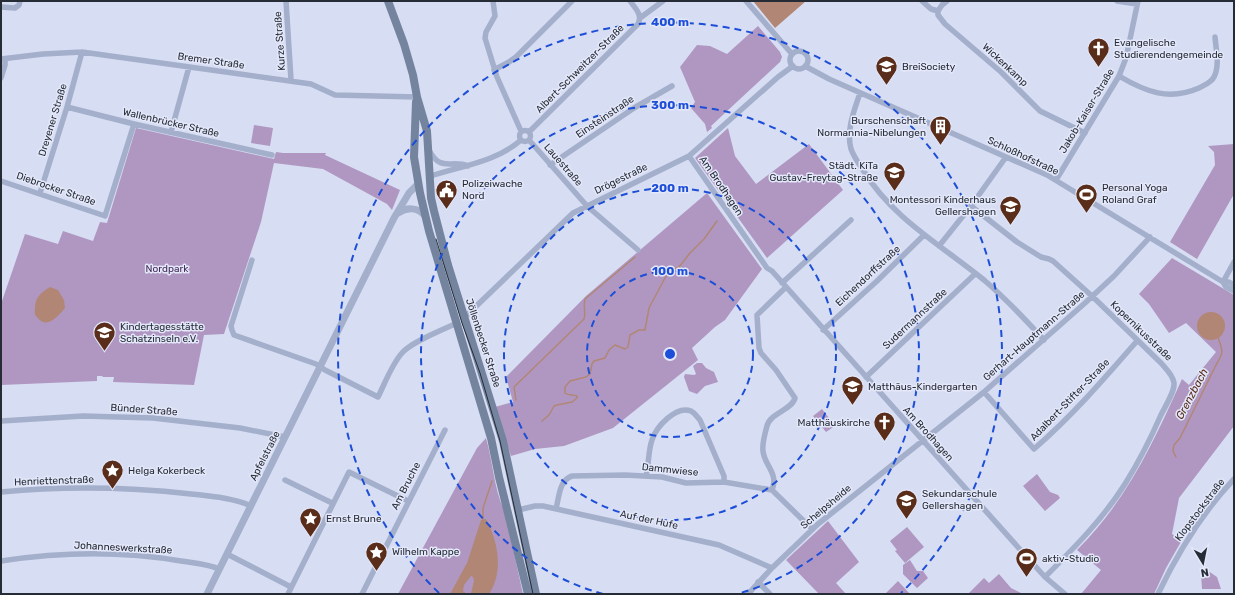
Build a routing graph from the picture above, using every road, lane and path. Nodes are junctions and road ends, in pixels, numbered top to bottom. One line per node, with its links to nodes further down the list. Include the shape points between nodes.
1 (20, 1): 13 (street, via 15,8)
2 (286, 1): 26 (street, Kurze Straße)
3 (388, 1): 29 (main road, Jöllenbecker Straße, via 404,44)
4 (493, 1): 23 (street, via 495,16 485,38)
5 (572, 1): 23 (street, via 516,57)
6 (630, 1): 15 (street)
7 (663, 1): 15 (street, Albert-Schweitzer-Straße)
8 (746, 1): 18 (street)
9 (922, 1): 14 (street, Wickenkamp, via 931,9)
10 (947, 1): 14 (street)
11 (1117, 1): 12 (street)
12 (1138, 3): 24 (street, Jakob-Kaiser-Straße)
13 (1, 7)
14 (938, 11): 35 (street, Wickenkamp, via 945,24 1001,72 1040,111)
15 (640, 18): 34 (street, Albert-Schweitzer-Straße, via 638,24)
16 (1215, 37): 24 (street, via 1217,60 1214,76 1210,82 1189,92 1153,92)
17 (82, 52): 19 (street, Bremer Straße); 22 (street, Bremer Straße); 30 (street, Dreyener Straße)
18 (792, 54): 20 (street); 21 (street, via 798,51 804,53 807,59)
19 (3, 59): 25 (street, via 5,65)
20 (792, 66): 21 (street, via 800,69); 40 (street, Drögestraße)
21 (805, 66): 28 (street, Schloßhofstraße)
22 (189, 67): 26 (street, Bremer Straße); 33 (street)
23 (494, 70): 32 (street)
24 (1120, 76): 35 (street, Jakob-Kaiser-Straße)
25 (1, 78)
26 (291, 80): 29 (street, Bremer Straße, via 311,84 334,95)
27 (672, 86): 42 (street, Einsteinstraße, via 634,108)
28 (860, 93): 41 (street, Schloßhofstraße); 54 (street, via 851,126 852,150 865,174 886,202)
29 (417, 97): 38 (main road, Jöllenbecker Straße, via 427,131); 47 (main road, Jöllenbecker Straße, via 414,157)
30 (67, 107): 31 (street, Wallenbrücker Straße); 48 (street, Dreyener Straße)
31 (134, 124): 33 (street, Wallenbrücker Straße); 48 (street, Diebrocker Straße, via 105,216)
32 (521, 131): 34 (street); 36 (street)
33 (171, 132): 39 (street, Wallenbrücker Straße)
34 (529, 132): 37 (street)
35 (1085, 133): 45 (street, Jakob-Kaiser-Straße)
36 (521, 140): 37 (street); 43 (street, via 496,156)
37 (529, 140): 42 (street, Lauestraße)
38 (429, 150): 43 (street, via 434,158 444,164 462,163); 44 (main road, Jöllenbecker Straße)
39 (272, 155)
40 (689, 156): 49 (street, Drögestraße); 62 (street, Am Brodhagen, via 763,263)
41 (1006, 157): 45 (street, Schloßhofstraße); 50 (street)
42 (550, 165): 49 (street, Lauestraße)
43 (469, 166): 44 (street)
44 (431, 176): 47 (main road); 66 (main road, Jöllenbecker Straße, via 432,205)
45 (1056, 180): 55 (street, Schloßhofstraße)
46 (1, 181): 48 (street, Diebrocker Straße)
47 (418, 184): 51 (main road, Jöllenbecker Straße); 52 (street, Apfelstraße)
48 (40, 193)
49 (587, 206): 57 (street, Lauestraße); 66 (street, Drögestraße, via 573,213 468,315)
50 (971, 206): 56 (street); 65 (street, Kopernikusstraße, via 1017,242 1041,257 1053,261)
51 (425, 216): 52 (street, via 418,210 405,209); 67 (main road, Jöllenbecker Straße)
52 (394, 218): 71 (street, Apfelstraße)
53 (851, 220): 62 (street)
54 (924, 235): 56 (street); 68 (street, Eichendorffstraße)
55 (1150, 237): 61 (street, Schloßhofstraße); 65 (street, Gerhart-Hauptmann-Straße)
56 (939, 246): 60 (street)
57 (638, 250)
58 (252, 260): 71 (street, via 231,326 232,332)
59 (1234, 262): 61 (street)
60 (975, 274): 69 (street, via 1003,297); 72 (street, Sudermannstraße)
61 (1223, 282): 63 (street, Schloßhofstraße); 64 (street, Schloßhofstraße)
62 (784, 285): 68 (street, Am Brodhagen); 82 (street, via 757,317 760,350 795,398 767,426 763,452 773,476)
63 (1234, 285)
64 (1234, 291)
65 (1093, 297): 69 (street, Gerhart-Hauptmann-Straße); 70 (street, Kopernikusstraße)
66 (464, 316): 88 (main road, Jöllenbecker Straße, via 500,432)
67 (457, 323): 71 (street, Jöllenbecker Straße, via 404,350 378,397); 100 (main road, Jöllenbecker Straße, via 491,438)
68 (823, 330): 72 (street, Am Brodhagen)
69 (1044, 340): 73 (street, Gerhart-Hauptmann-Straße)
70 (1137, 341): 73 (street, Adalbert-Stifter-Straße, via 1095,389 1034,449); 94 (street, Kopernikusstraße, via 1170,372 1174,383 1171,393 1154,432 1124,486 1087,534)
71 (320, 366): 76 (street, Apfelstraße)
72 (866, 377): 77 (street, Am Brodhagen)
73 (984, 392): 77 (street, Gerhart-Hauptmann-Straße)
74 (1, 421): 76 (street, Bünder Straße, via 83,416 152,418 240,428)
75 (445, 430): 84 (street, Am Bruche)
76 (285, 437): 86 (street, Apfelstraße)
77 (922, 441): 89 (street, Schelpsheide); 94 (street, Am Brodhagen)
78 (646, 476): 81 (street, Dammwiese, via 664,477 686,483); 81 (street, via 654,435 666,420 686,410 694,413 700,420 724,476); 87 (street, Dammwiese, via 569,477 563,482)
79 (1234, 479): 105 (street, Klopstockstraße, via 1187,540)
80 (285, 480): 85 (street)
81 (724, 482): 82 (street, Dammwiese)
82 (772, 490): 89 (street)
83 (1, 492): 86 (street, Henriettenstraße, via 71,488 143,490 205,496)
84 (408, 501): 85 (street, via 349,472); 99 (street, Am Bruche)
85 (332, 503): 96 (street)
86 (251, 506): 90 (street, Apfelstraße)
87 (556, 509): 88 (street, Auf der Hufe, via 539,506); 92 (street, Auf der Hufe, via 719,545)
88 (518, 510): 101 (main road, Jöllenbecker Straße)
89 (812, 529): 92 (street, Schelpsheide)
90 (227, 554): 93 (street, Apfelstraße); 96 (street)
91 (1, 561): 93 (street, Johanneswerkstraße, via 46,556 110,555 173,560)
92 (772, 568): 95 (street, Schelpsheide)
93 (219, 569): 97 (street, Apfelstraße)
94 (1045, 577): 104 (street, Am Brodhagen)
95 (758, 582): 102 (street, Schelpsheide); 103 (street)
96 (291, 587): 98 (street)
97 (207, 594)
98 (288, 594)
99 (362, 594)
100 (528, 594)
101 (536, 594)
102 (748, 594)
103 (770, 594)
104 (1065, 594)
105 (1158, 594)

